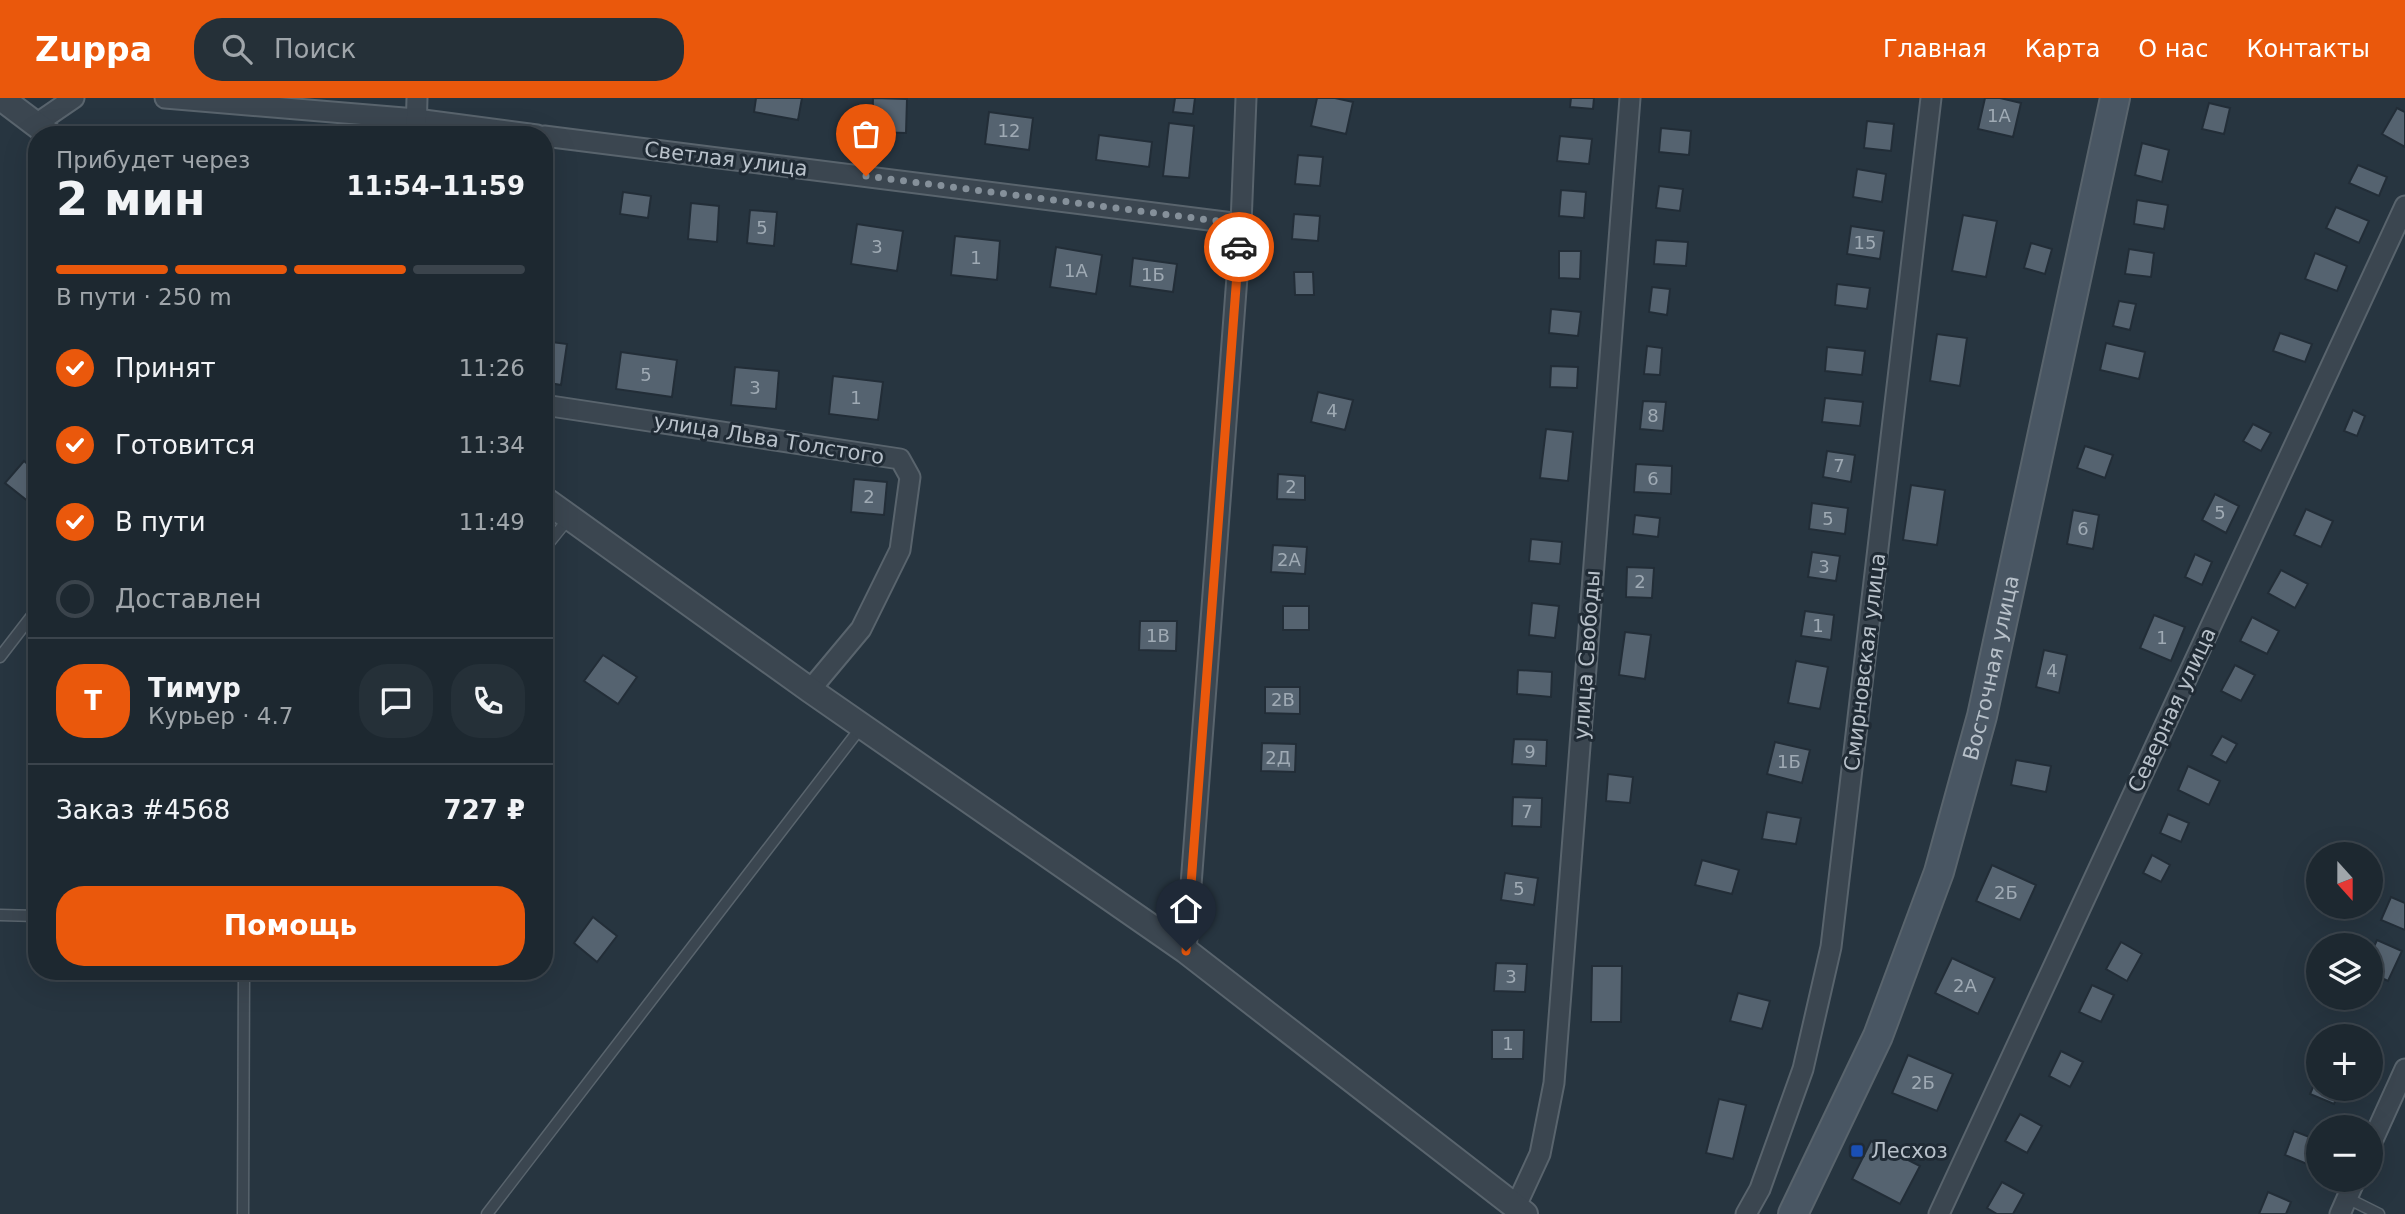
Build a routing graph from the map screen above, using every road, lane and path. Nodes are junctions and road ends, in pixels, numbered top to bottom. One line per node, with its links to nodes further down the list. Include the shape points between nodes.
1 (1, 98): 9 (street)
2 (74, 98): 10 (street)
3 (165, 98): 11 (street)
4 (416, 98): 12 (street)
5 (1246, 98): 15 (street)
6 (1630, 98): 31 (street, улица Свободы, via 1555,1083 1540,1154)
7 (1931, 98): 35 (street, Смирновская улица, via 1831,947 1802,1069 1760,1189)
8 (2115, 98): 32 (main road, Восточная улица, via 1982,716 1939,872 1878,1036)
9 (38, 126)
10 (47, 126)
11 (407, 126)
12 (416, 126)
13 (553, 137): 15 (street, Светлая улица)
14 (2405, 206): 36 (street, Северная улица)
15 (1241, 224): 26 (street)
16 (553, 406): 22 (street, улица Льва Толстого, via 900,459 911,477 900,550 861,629)
17 (553, 506): 18 (street)
18 (569, 519): 19 (lane); 22 (street)
19 (553, 538)
20 (28, 621): 21 (lane)
21 (0, 657)
22 (810, 690): 23 (street)
23 (862, 726): 26 (street); 34 (lane)
24 (0, 915): 25 (lane)
25 (28, 916)
26 (1186, 951): 31 (street)
27 (244, 980): 33 (lane)
28 (2405, 1069): 29 (street)
29 (2383, 1118)
30 (2344, 1206): 37 (lane)
31 (1520, 1210)
32 (1802, 1212)
33 (243, 1214)
34 (487, 1214)
35 (1746, 1214)
36 (1939, 1214)
37 (2379, 1214)

